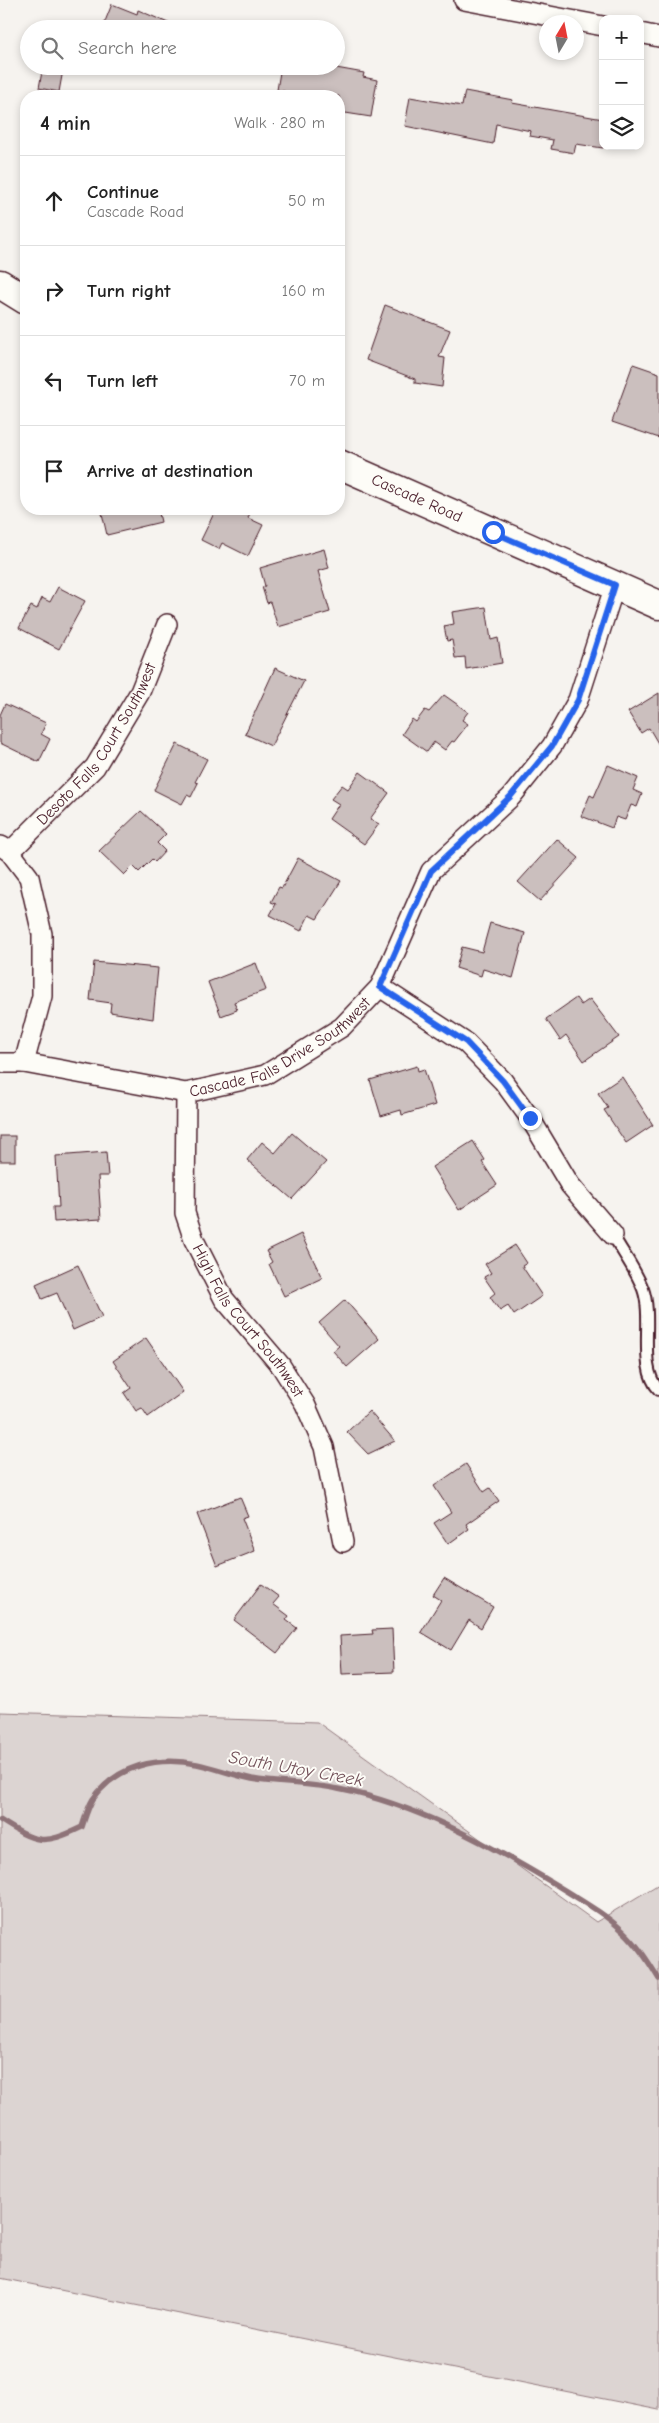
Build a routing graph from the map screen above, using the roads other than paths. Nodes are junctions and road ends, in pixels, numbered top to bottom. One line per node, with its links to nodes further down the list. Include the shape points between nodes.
1 (464, 0): 2 (street)
2 (599, 25)
3 (644, 34): 4 (street)
4 (659, 37)
5 (0, 284): 6 (main road)
6 (20, 296)
7 (345, 467): 8 (main road, Cascade Road)
8 (615, 585): 9 (main road, Cascade Road); 12 (street, Cascade Falls Drive Southwest, via 578,700 552,746 510,797 431,871)
9 (659, 605)
10 (167, 624): 11 (street, Desoto Falls Court Southwest, via 140,692 95,767)
11 (5, 848): 13 (street, via 29,877 42,934 42,996)
12 (380, 987): 15 (street, Cascade Falls Drive Southwest, via 342,1027 265,1075); 16 (street, via 466,1042 503,1081 530,1118 570,1185)
13 (24, 1063): 14 (street, Cascade Falls Drive Southwest); 15 (street, Cascade Falls Drive Southwest)
14 (0, 1064)
15 (186, 1094): 18 (street, High Falls Court Southwest, via 185,1213 194,1240 224,1299 281,1366 306,1404 324,1447)
16 (612, 1235): 17 (lane, via 643,1289 648,1316 647,1350 653,1383)
17 (659, 1390)
18 (343, 1542)

